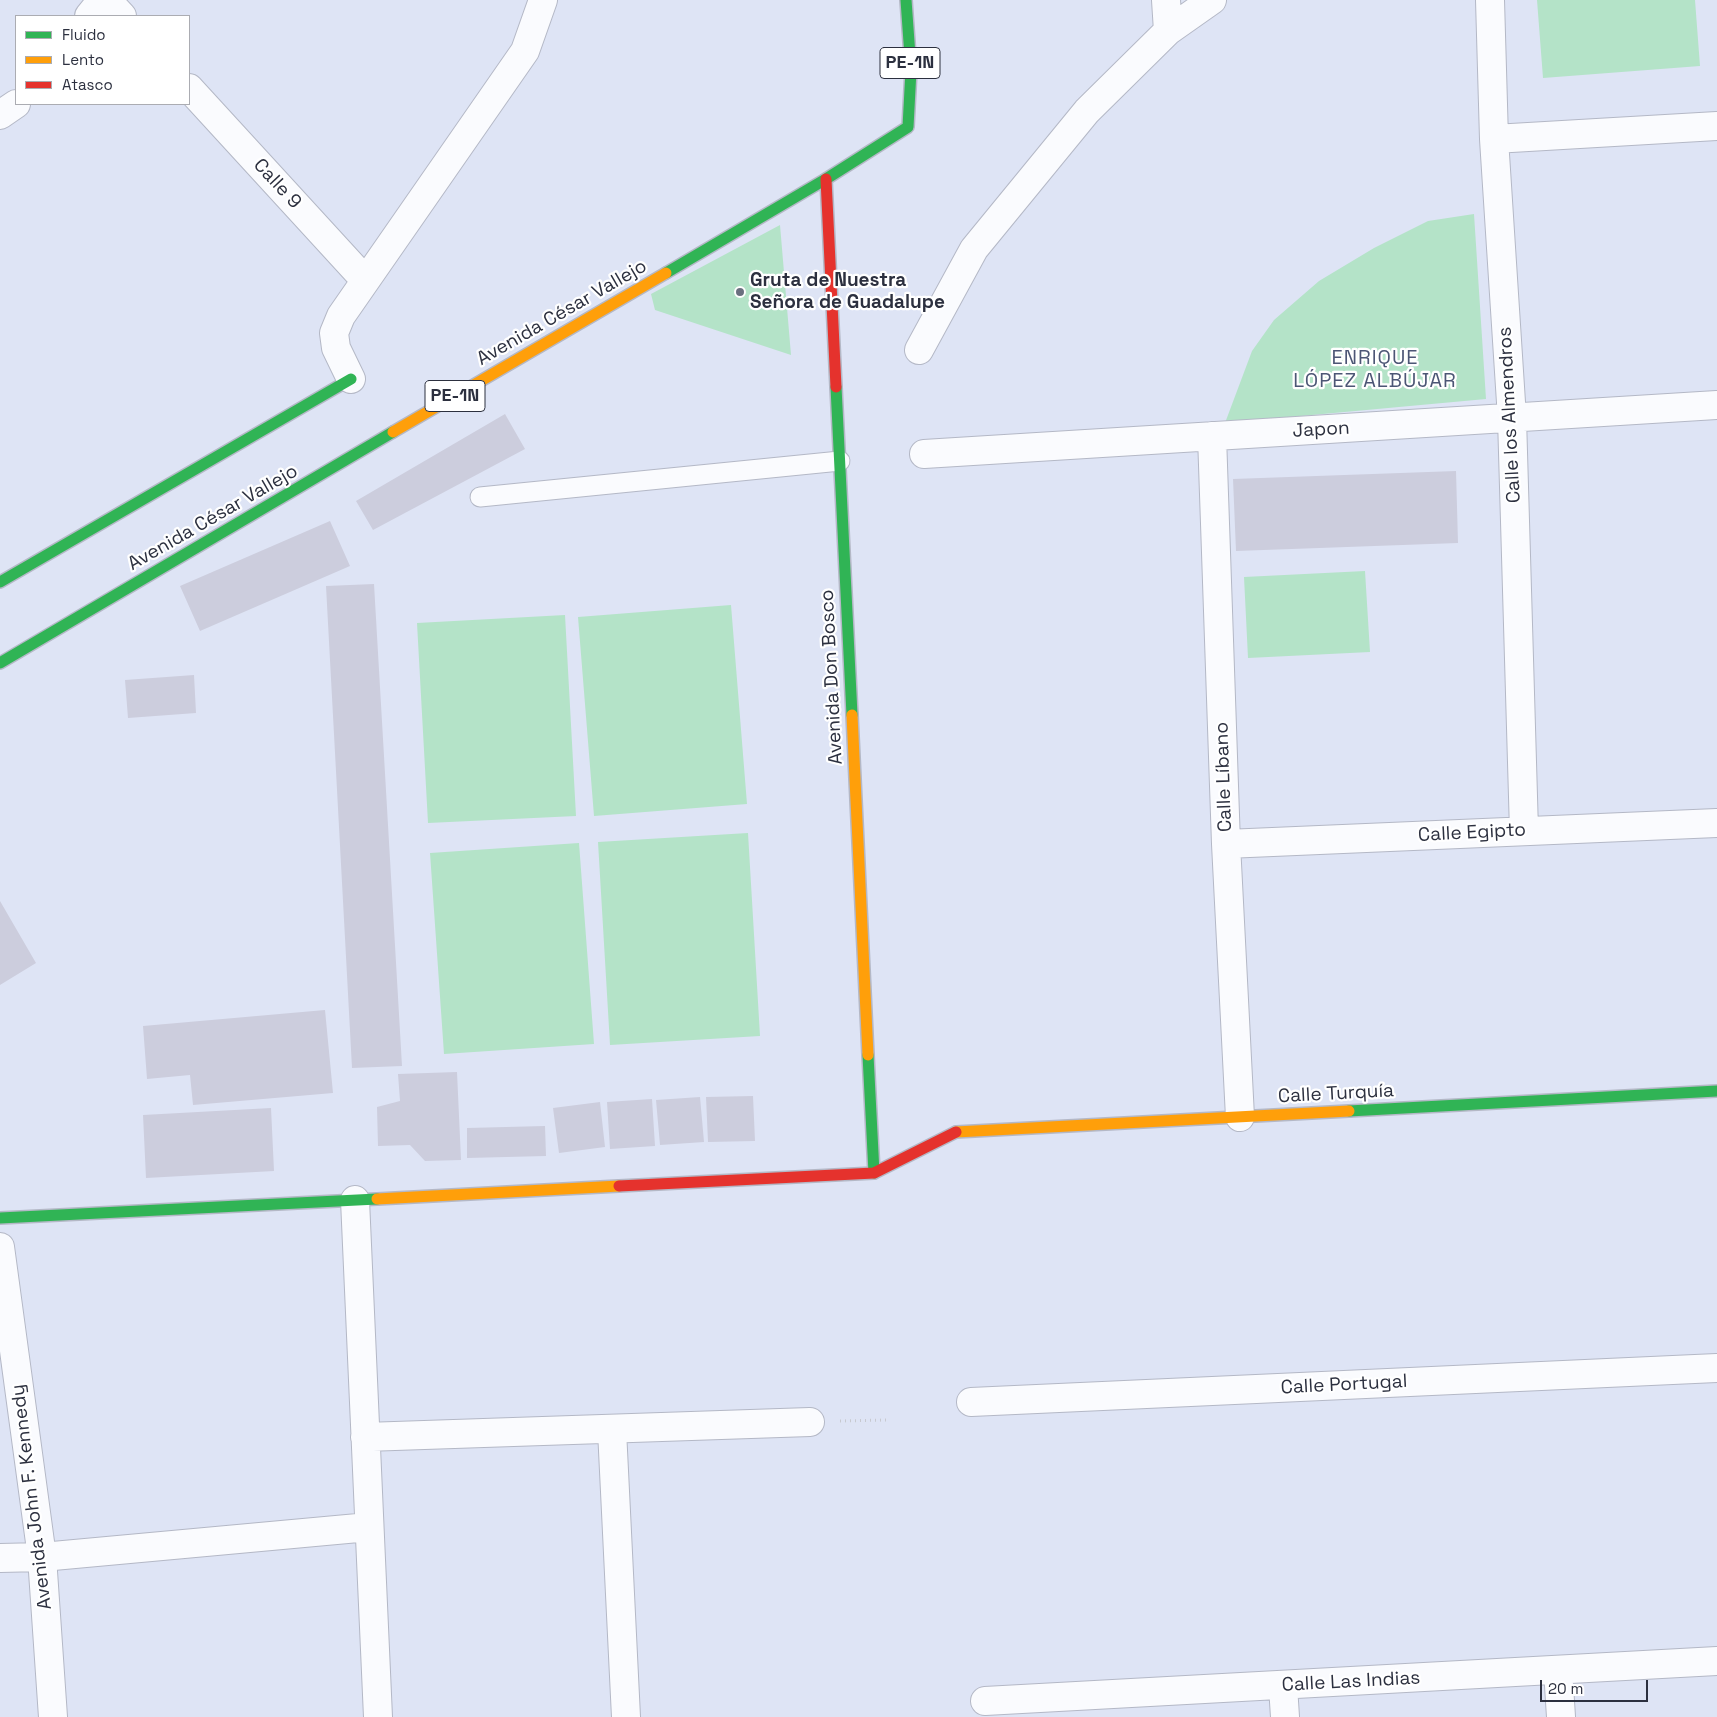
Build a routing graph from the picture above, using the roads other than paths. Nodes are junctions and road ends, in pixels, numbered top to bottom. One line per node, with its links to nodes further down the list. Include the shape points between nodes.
1 (102, 0): 8 (street)
2 (108, 0): 9 (street)
3 (543, 0): 17 (street, via 525,51)
4 (906, 0): 16 (main road, Avenida César Vallejo / PE-1N, via 910,70 908,127)
5 (1166, 0): 10 (street)
6 (1212, 0): 10 (street)
7 (1490, 0): 15 (street, Calle los Almendros)
8 (90, 15)
9 (121, 15)
10 (1168, 31): 18 (street, via 1087,111 974,250)
11 (190, 89): 17 (street, Calle 9)
12 (15, 105): 13 (street)
13 (0, 115)
14 (1717, 126): 15 (street)
15 (1494, 140): 21 (street, Calle los Almendros)
16 (826, 179): 24 (main road, Avenida Don Bosco); 27 (main road, Avenida César Vallejo / PE-1N)
17 (365, 280): 19 (street, via 334,332 336,348)
18 (919, 350)
19 (351, 379): 26 (main road)
20 (1717, 405): 21 (street, Japon)
21 (1512, 418): 22 (street, Japon); 29 (street, Calle los Almendros)
22 (1212, 436): 23 (street, Japon); 30 (street, Calle Líbano)
23 (924, 454)
24 (840, 461): 25 (lane); 33 (main road, Avenida Don Bosco)
25 (480, 497)
26 (0, 582)
27 (0, 663)
28 (1717, 823): 29 (street, Calle Egipto)
29 (1524, 831): 30 (street, Calle Egipto)
30 (1226, 844): 32 (street, Calle Líbano)
31 (1717, 1091): 32 (main road, Calle Turquía)
32 (1240, 1117): 33 (main road, Calle Turquía, via 957,1132)
33 (874, 1173): 34 (main road)
34 (355, 1200): 35 (main road); 41 (street)
35 (0, 1218)
36 (0, 1247): 43 (street, Avenida John F. Kennedy)
37 (1717, 1368): 38 (street, Calle Portugal)
38 (971, 1402)
39 (810, 1422): 40 (street)
40 (612, 1430): 41 (street); 51 (street)
41 (365, 1437): 42 (street)
42 (369, 1526): 43 (street); 50 (street)
43 (42, 1557): 44 (street); 49 (street, Avenida John F. Kennedy)
44 (0, 1558)
45 (1717, 1662): 46 (street, Calle Las Indias)
46 (1558, 1670): 47 (street, Calle Las Indias); 53 (street)
47 (1283, 1686): 48 (street, Calle Las Indias); 52 (street)
48 (985, 1701)
49 (53, 1717)
50 (378, 1717)
51 (626, 1717)
52 (1284, 1717)
53 (1561, 1717)

